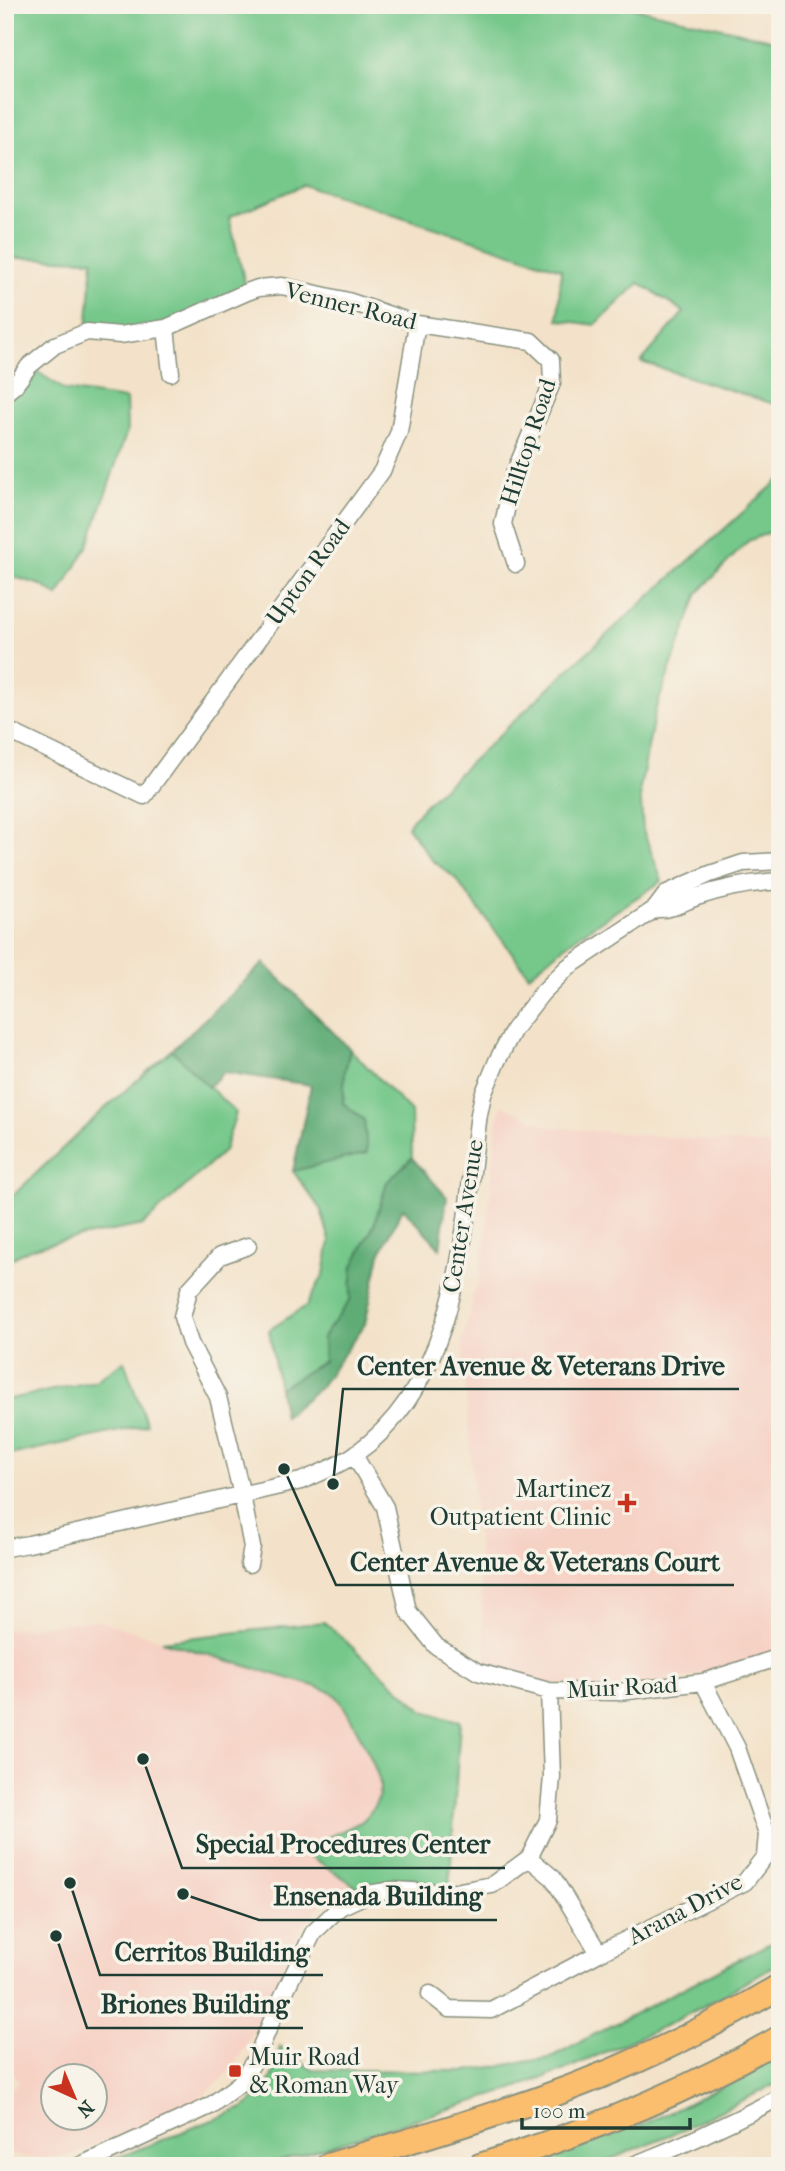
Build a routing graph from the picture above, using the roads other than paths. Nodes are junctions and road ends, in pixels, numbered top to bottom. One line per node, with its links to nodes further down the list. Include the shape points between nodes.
1 (417, 324): 2 (street, Venner Road, via 282,286 258,288); 3 (street, Venner Road, via 531,341); 7 (street, Upton Road, via 399,432 382,471 144,796)
2 (166, 328): 4 (street); 5 (street, Venner Road, via 120,335 87,332 55,345)
3 (551, 360): 6 (street, Hilltop Road, via 552,383 514,474 503,524)
4 (172, 373)
5 (5, 393)
6 (516, 564)
7 (5, 729)
8 (780, 861): 10 (street, Center Avenue, via 743,863 710,874 667,893)
9 (780, 881): 10 (street, Center Avenue, via 746,883 696,897 670,910)
10 (655, 909): 12 (street, Center Avenue, via 568,967 514,1029 483,1095 460,1262 439,1338 409,1399)
11 (247, 1246): 13 (street, via 220,1256 189,1290 182,1317 218,1397)
12 (354, 1455): 13 (street, Center Avenue, via 301,1480); 18 (street, via 385,1507 408,1611 436,1646 478,1672)
13 (242, 1495): 14 (street, Center Avenue); 15 (street, via 253,1547)
14 (5, 1548)
15 (249, 1564)
16 (780, 1657): 17 (street, Muir Road)
17 (703, 1682): 18 (street, Muir Road, via 619,1692); 20 (street, Arana Drive, via 737,1748 767,1834 765,1856 745,1882)
18 (549, 1691): 19 (street, Muir Road, via 552,1777 548,1820)
19 (529, 1858): 20 (street, via 553,1878); 25 (street, Muir Road, via 492,1885 449,1893 393,1890 368,1894 340,1907 313,1933 256,2059 240,2083 210,2106)
20 (599, 1953): 22 (street, Arana Drive, via 491,2010 449,2009)
21 (780, 1986): 26 (highway, via 679,2041 597,2077)
22 (430, 1994)
23 (780, 2038): 27 (highway, via 635,2111)
24 (780, 2097): 28 (street)
25 (79, 2166)
26 (328, 2166)
27 (480, 2166)
28 (631, 2166)

